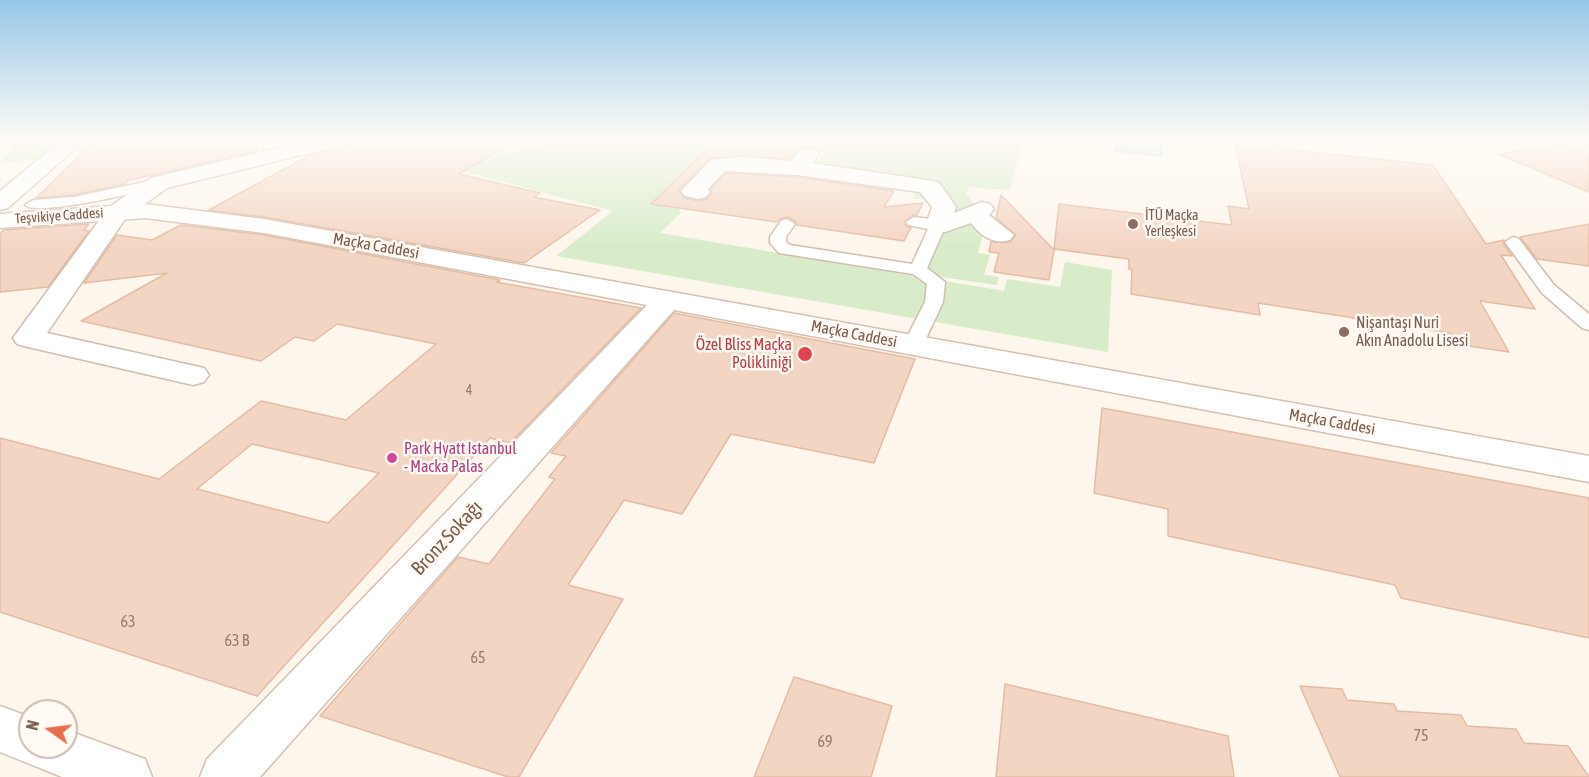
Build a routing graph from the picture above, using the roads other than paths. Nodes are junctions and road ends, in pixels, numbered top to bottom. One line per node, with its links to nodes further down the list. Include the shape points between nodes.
1 (33, 175): 7 (street)
2 (191, 175): 5 (street)
3 (707, 175): 6 (street)
4 (873, 175): 13 (street, via 932,189 944,207)
5 (159, 183): 8 (lane); 9 (street)
6 (695, 189)
7 (0, 203)
8 (33, 205)
9 (118, 212): 10 (street, Teşvikiye Caddesi); 16 (street, Maçka Caddesi, via 145,211 264,226); 19 (street, via 28,338)
10 (0, 221)
11 (988, 221): 13 (street, via 964,215 952,225)
12 (787, 224): 15 (lane, via 778,237 778,243 785,249)
13 (926, 224): 15 (lane)
14 (1513, 242): 17 (lane, via 1548,289)
15 (918, 270): 18 (lane, via 936,282 934,303)
16 (668, 300): 18 (street, Maçka Caddesi); 23 (street, Bronz Sokağı)
17 (1589, 324)
18 (913, 345): 20 (street, Maçka Caddesi)
19 (193, 375)
20 (1589, 469)
21 (0, 729): 22 (street)
22 (18, 736)
23 (226, 777)

